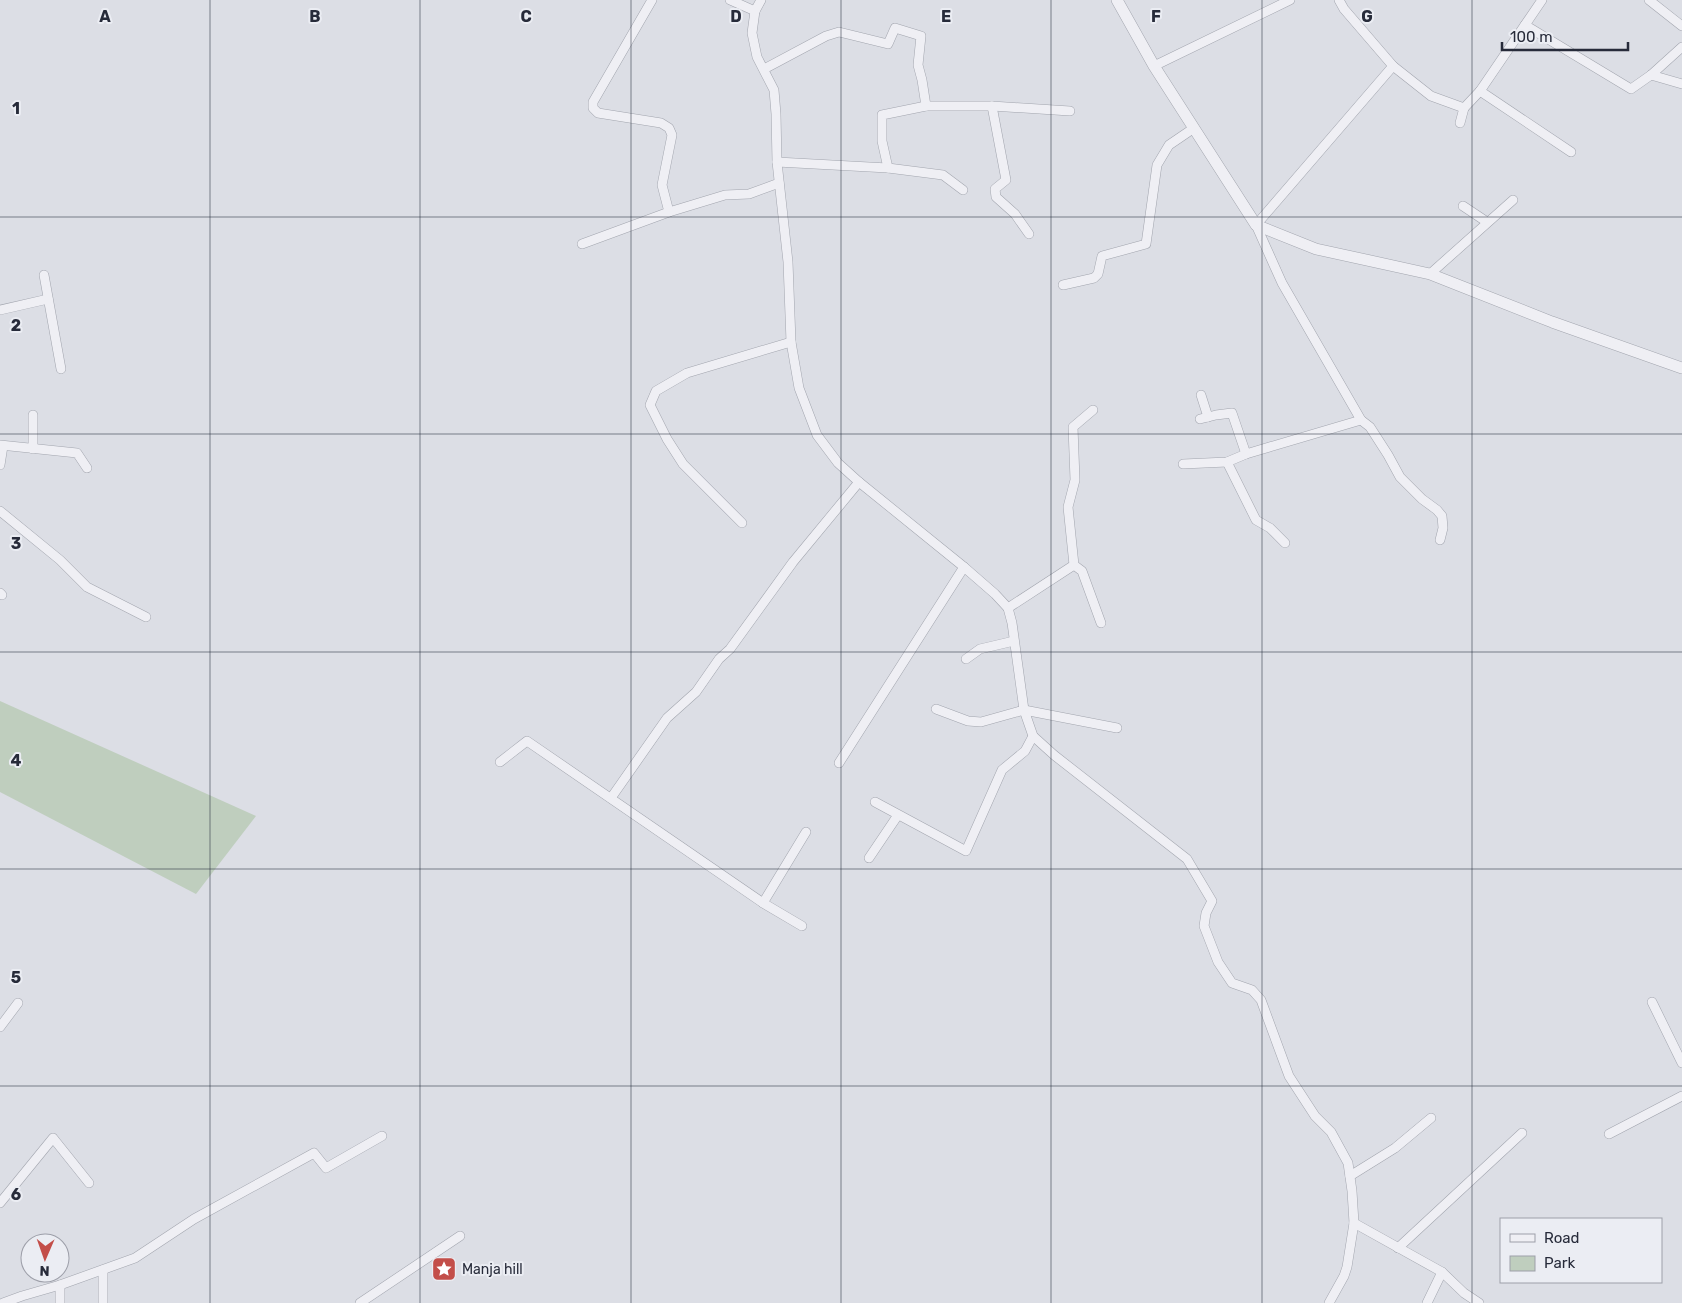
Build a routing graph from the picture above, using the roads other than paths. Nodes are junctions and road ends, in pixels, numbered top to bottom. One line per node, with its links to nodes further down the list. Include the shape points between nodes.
1 (652, 0): 32 (street, via 593,102 593,108 598,113 661,123 669,128 672,135 662,185)
2 (730, 0): 9 (street)
3 (761, 0): 9 (street)
4 (1116, 0): 13 (street)
5 (1290, 0): 13 (street)
6 (1338, 0): 14 (street)
7 (1542, 0): 10 (street)
8 (1649, 0): 11 (street)
9 (755, 11): 15 (street, via 752,32 757,57)
10 (1525, 25): 16 (street, via 1631,89); 18 (street)
11 (1682, 26)
12 (1682, 48): 16 (street)
13 (1154, 66): 24 (street)
14 (1393, 66): 21 (street, via 1431,96); 34 (street)
15 (764, 69): 19 (street, via 839,32 888,44 895,28 921,36 918,65); 26 (street, via 774,90)
16 (1651, 76): 17 (street)
17 (1682, 84)
18 (1480, 91): 21 (street); 25 (street)
19 (926, 106): 20 (street); 27 (street, via 882,115 882,141)
20 (992, 106): 22 (street); 35 (street, via 1006,180 995,189 996,197 1015,214)
21 (1464, 108): 23 (street)
22 (1070, 112)
23 (1460, 123)
24 (1194, 128): 34 (street); 39 (street, via 1169,146 1157,165 1146,244 1102,256 1094,278)
25 (1571, 152)
26 (777, 162): 27 (street); 28 (street)
27 (888, 168): 29 (street, via 944,175)
28 (780, 183): 32 (street, via 749,194 725,195); 42 (street, via 788,262)
29 (963, 190)
30 (1513, 200): 33 (street)
31 (1463, 206): 33 (street)
32 (669, 212): 36 (street)
33 (1487, 222): 37 (street)
34 (1256, 225): 37 (street, via 1316,248); 48 (street, via 1282,283)
35 (1029, 234)
36 (582, 244)
37 (1430, 274): 43 (street)
38 (44, 275): 40 (street)
39 (1062, 285)
40 (48, 299): 41 (street); 44 (street)
41 (0, 310)
42 (791, 342): 56 (street, via 799,388 817,435 838,463); 58 (street, via 687,374 656,391 650,406 683,464)
43 (1682, 368)
44 (61, 369)
45 (1201, 395): 51 (street, via 1204,418 1232,413)
46 (1093, 410): 61 (street, via 1073,427 1075,480 1068,507)
47 (33, 415): 50 (street)
48 (1361, 420): 51 (street); 59 (street, via 1370,427 1400,477 1442,516)
49 (1, 446): 50 (street); 53 (street)
50 (33, 449): 55 (street, via 77,453)
51 (1246, 454): 52 (street)
52 (1227, 462): 54 (street); 60 (street, via 1256,520)
53 (0, 464)
54 (1183, 464)
55 (87, 468)
56 (859, 482): 62 (street); 74 (street, via 793,562 696,692 667,718)
57 (0, 511): 64 (street, via 60,560 87,587)
58 (742, 523)
59 (1440, 540)
60 (1285, 543)
61 (1074, 565): 63 (street); 65 (street, via 1082,571)
62 (964, 567): 63 (street); 73 (street)
63 (1008, 608): 66 (street)
64 (146, 617)
65 (1101, 623)
66 (1014, 641): 67 (street, via 980,649); 69 (street)
67 (966, 659)
68 (936, 709): 69 (street, via 968,721 981,722)
69 (1024, 710): 70 (street); 71 (street)
70 (1117, 728)
71 (1033, 736): 76 (street, via 1025,751 1002,770 966,851); 90 (street, via 1186,859 1212,901 1204,926 1218,962 1232,983 1252,990 1261,1000 1289,1076 1331,1132 1348,1163)
72 (500, 762): 74 (street, via 527,741)
73 (839, 764)
74 (611, 798): 79 (street)
75 (875, 802): 76 (street)
76 (898, 815): 78 (street)
77 (806, 832): 79 (street)
78 (869, 858)
79 (763, 903): 80 (street)
80 (802, 926)
81 (1652, 1002): 84 (street)
82 (18, 1003): 83 (street)
83 (0, 1026)
84 (1682, 1064)
85 (1682, 1096): 88 (street)
86 (1431, 1118): 90 (street, via 1395,1148)
87 (1522, 1133): 95 (street)
88 (1609, 1134)
89 (382, 1136): 96 (street, via 326,1168 314,1153 194,1219 135,1258)
90 (1350, 1176): 93 (street)
91 (89, 1184): 92 (street, via 53,1138)
92 (0, 1203)
93 (1354, 1223): 95 (street); 103 (street, via 1347,1267)
94 (460, 1236): 102 (street)
95 (1398, 1248): 97 (street)
96 (103, 1270): 98 (street); 101 (street)
97 (1442, 1272): 104 (street); 105 (street)
98 (60, 1285): 99 (street); 100 (street)
99 (3, 1303)
100 (60, 1303)
101 (103, 1303)
102 (360, 1303)
103 (1329, 1303)
104 (1427, 1303)
105 (1479, 1303)

